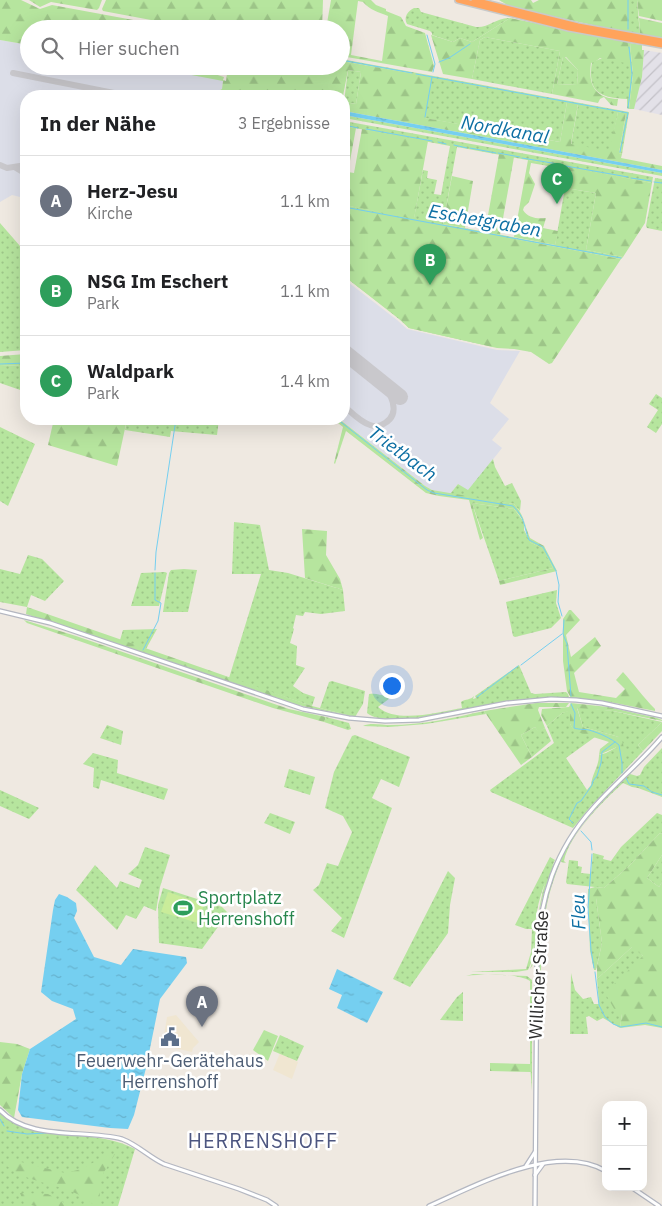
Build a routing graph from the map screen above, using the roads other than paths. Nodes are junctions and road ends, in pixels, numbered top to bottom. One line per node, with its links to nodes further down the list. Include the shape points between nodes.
1 (458, 0): 5 (highway)
2 (474, 0): 5 (highway)
3 (503, 4): 5 (highway)
4 (502, 16): 5 (highway)
5 (528, 17): 6 (highway); 7 (highway)
6 (662, 41)
7 (662, 46)
8 (0, 611): 9 (main road, via 30,618 276,700 349,718 419,720 507,703 564,699)
9 (662, 715)
10 (662, 738): 12 (main road, Willicher Straße, via 584,819 565,846 546,891 537,954)
11 (0, 1110): 20 (main road, via 14,1122 30,1128 122,1139 164,1164 239,1189)
12 (535, 1151): 14 (main road, Willicher Straße); 15 (main road)
13 (545, 1163): 14 (main road); 16 (main road, via 578,1162); 17 (main road)
14 (535, 1164): 15 (main road); 17 (main road, Willicher Straße)
15 (526, 1166): 21 (main road)
16 (602, 1169)
17 (535, 1175): 19 (main road, Willicher Straße)
18 (637, 1191): 22 (main road)
19 (535, 1205)
20 (276, 1206)
21 (429, 1206)
22 (659, 1206)

